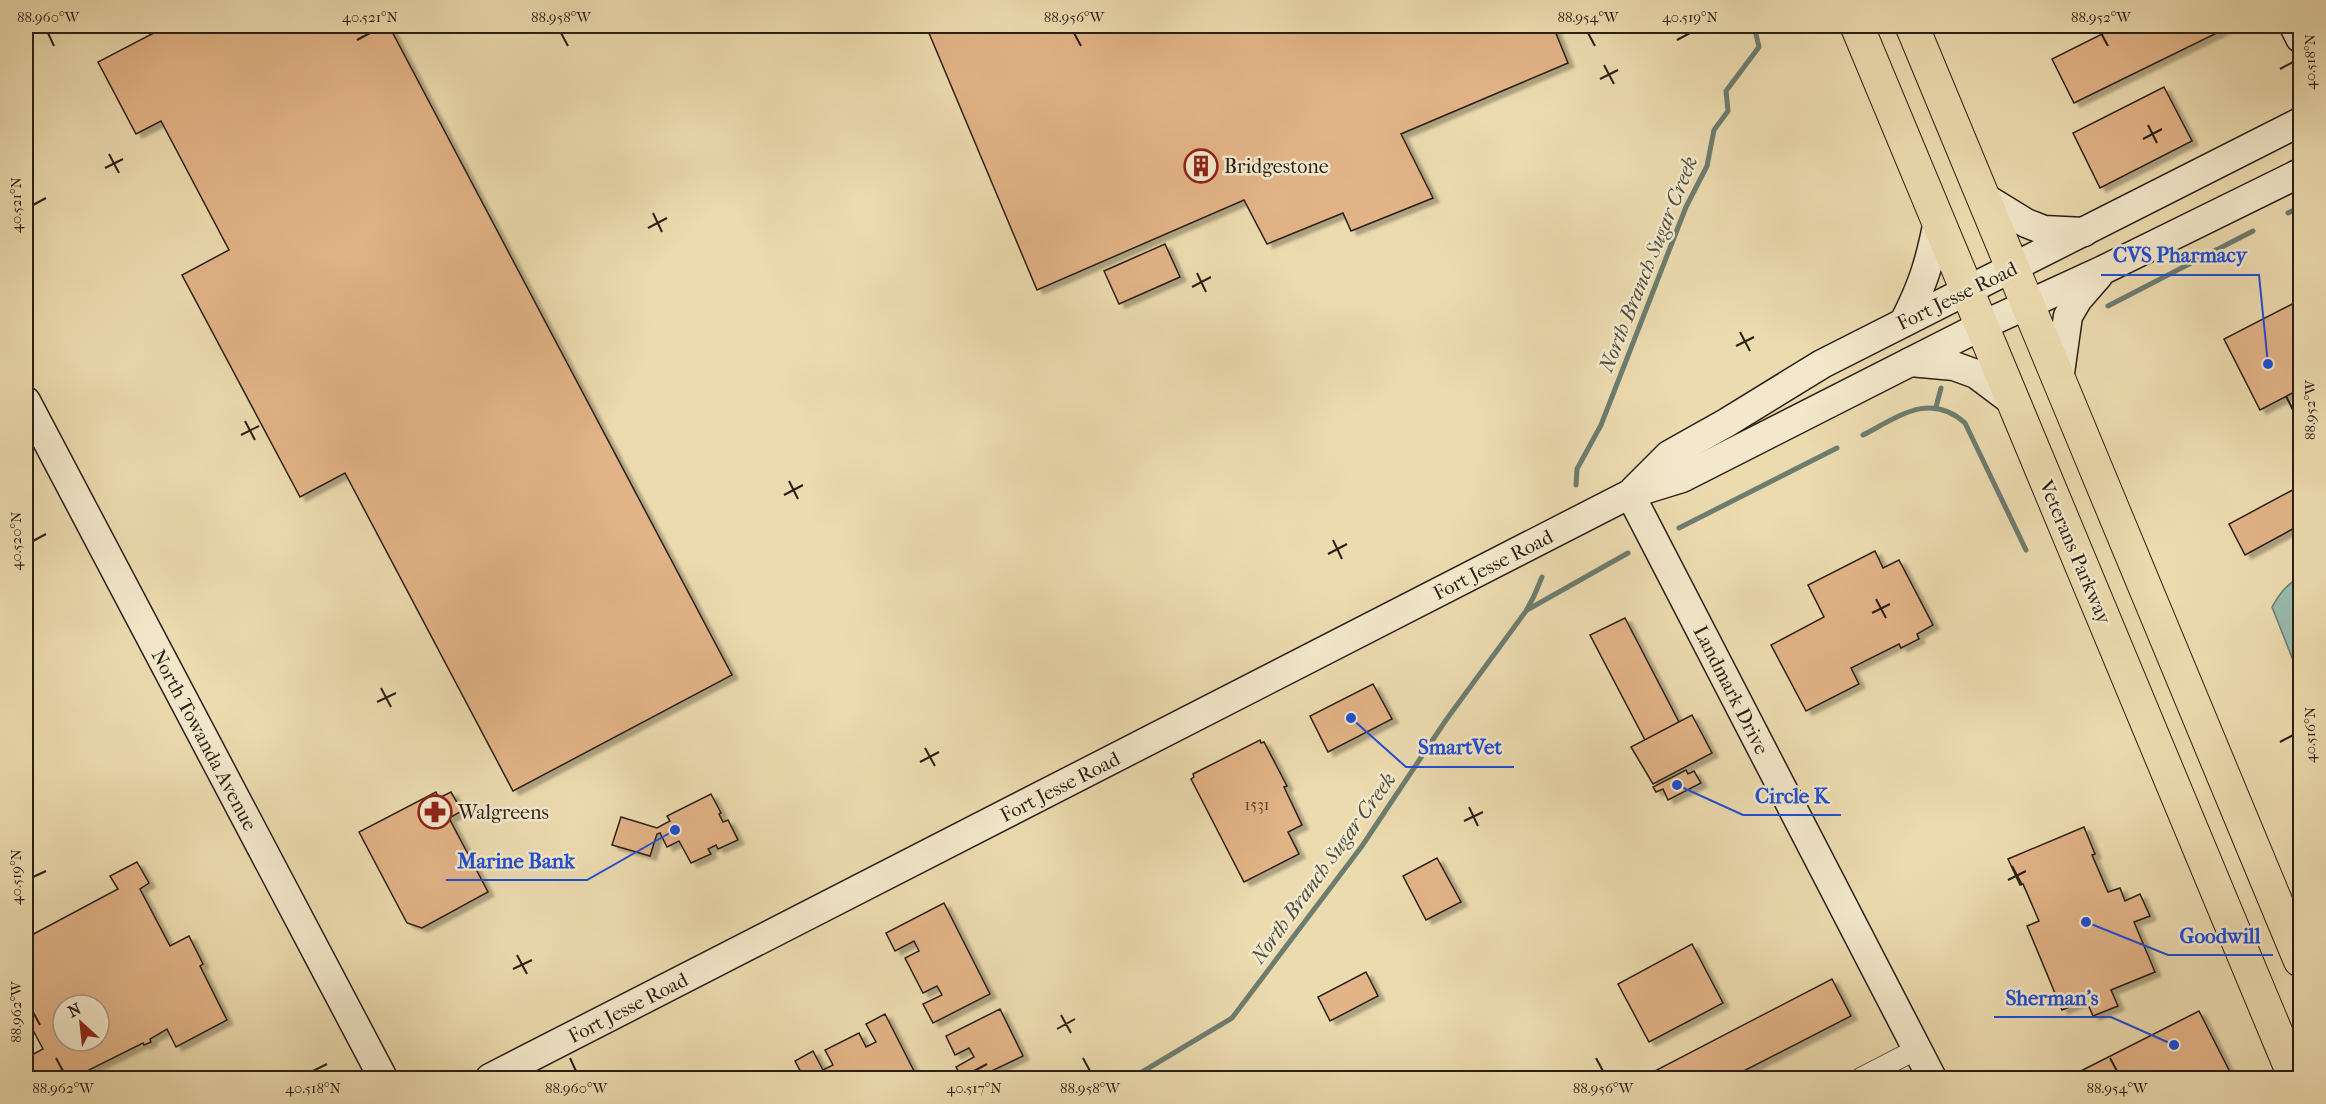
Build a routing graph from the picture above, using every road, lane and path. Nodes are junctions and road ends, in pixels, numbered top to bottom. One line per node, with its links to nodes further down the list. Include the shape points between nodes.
1 (1857, 26): 8 (highway, Veterans Parkway)
2 (1912, 26): 7 (highway)
3 (2294, 26): 4 (main road)
4 (2301, 39)
5 (2301, 122): 9 (main road, Fort Jesse Road)
6 (2301, 173): 11 (main road, Fort Jesse Road)
7 (1982, 196): 9 (main road, via 2044,230); 10 (highway)
8 (1938, 221): 12 (highway, Veterans Parkway); 14 (main road, via 1921,290)
9 (2086, 232): 10 (main road, Fort Jesse Road)
10 (2013, 268): 12 (main road, Fort Jesse Road); 13 (highway)
11 (2103, 270): 13 (main road, Fort Jesse Road); 17 (main road, via 2068,316)
12 (1966, 290): 14 (main road, Fort Jesse Road); 15 (highway, Veterans Parkway)
13 (2028, 304): 15 (main road, Fort Jesse Road); 17 (highway)
14 (1904, 322): 20 (main road, Fort Jesse Road, via 1822,364 1669,455)
15 (1981, 326): 16 (main road, Fort Jesse Road); 19 (highway, Veterans Parkway)
16 (1910, 362): 19 (main road, via 1954,366 1976,374); 20 (main road, Fort Jesse Road, via 1682,478)
17 (2059, 380): 21 (highway)
18 (26, 401): 23 (main road, North Towanda Avenue)
19 (2012, 401): 27 (highway, Veterans Parkway)
20 (1630, 494): 22 (main road, Landmark Drive); 24 (main road, Fort Jesse Road)
21 (2301, 960)
22 (1917, 1049): 25 (street); 26 (main road, Landmark Drive)
23 (383, 1078)
24 (490, 1078)
25 (1861, 1078)
26 (1932, 1078)
27 (2295, 1078)

